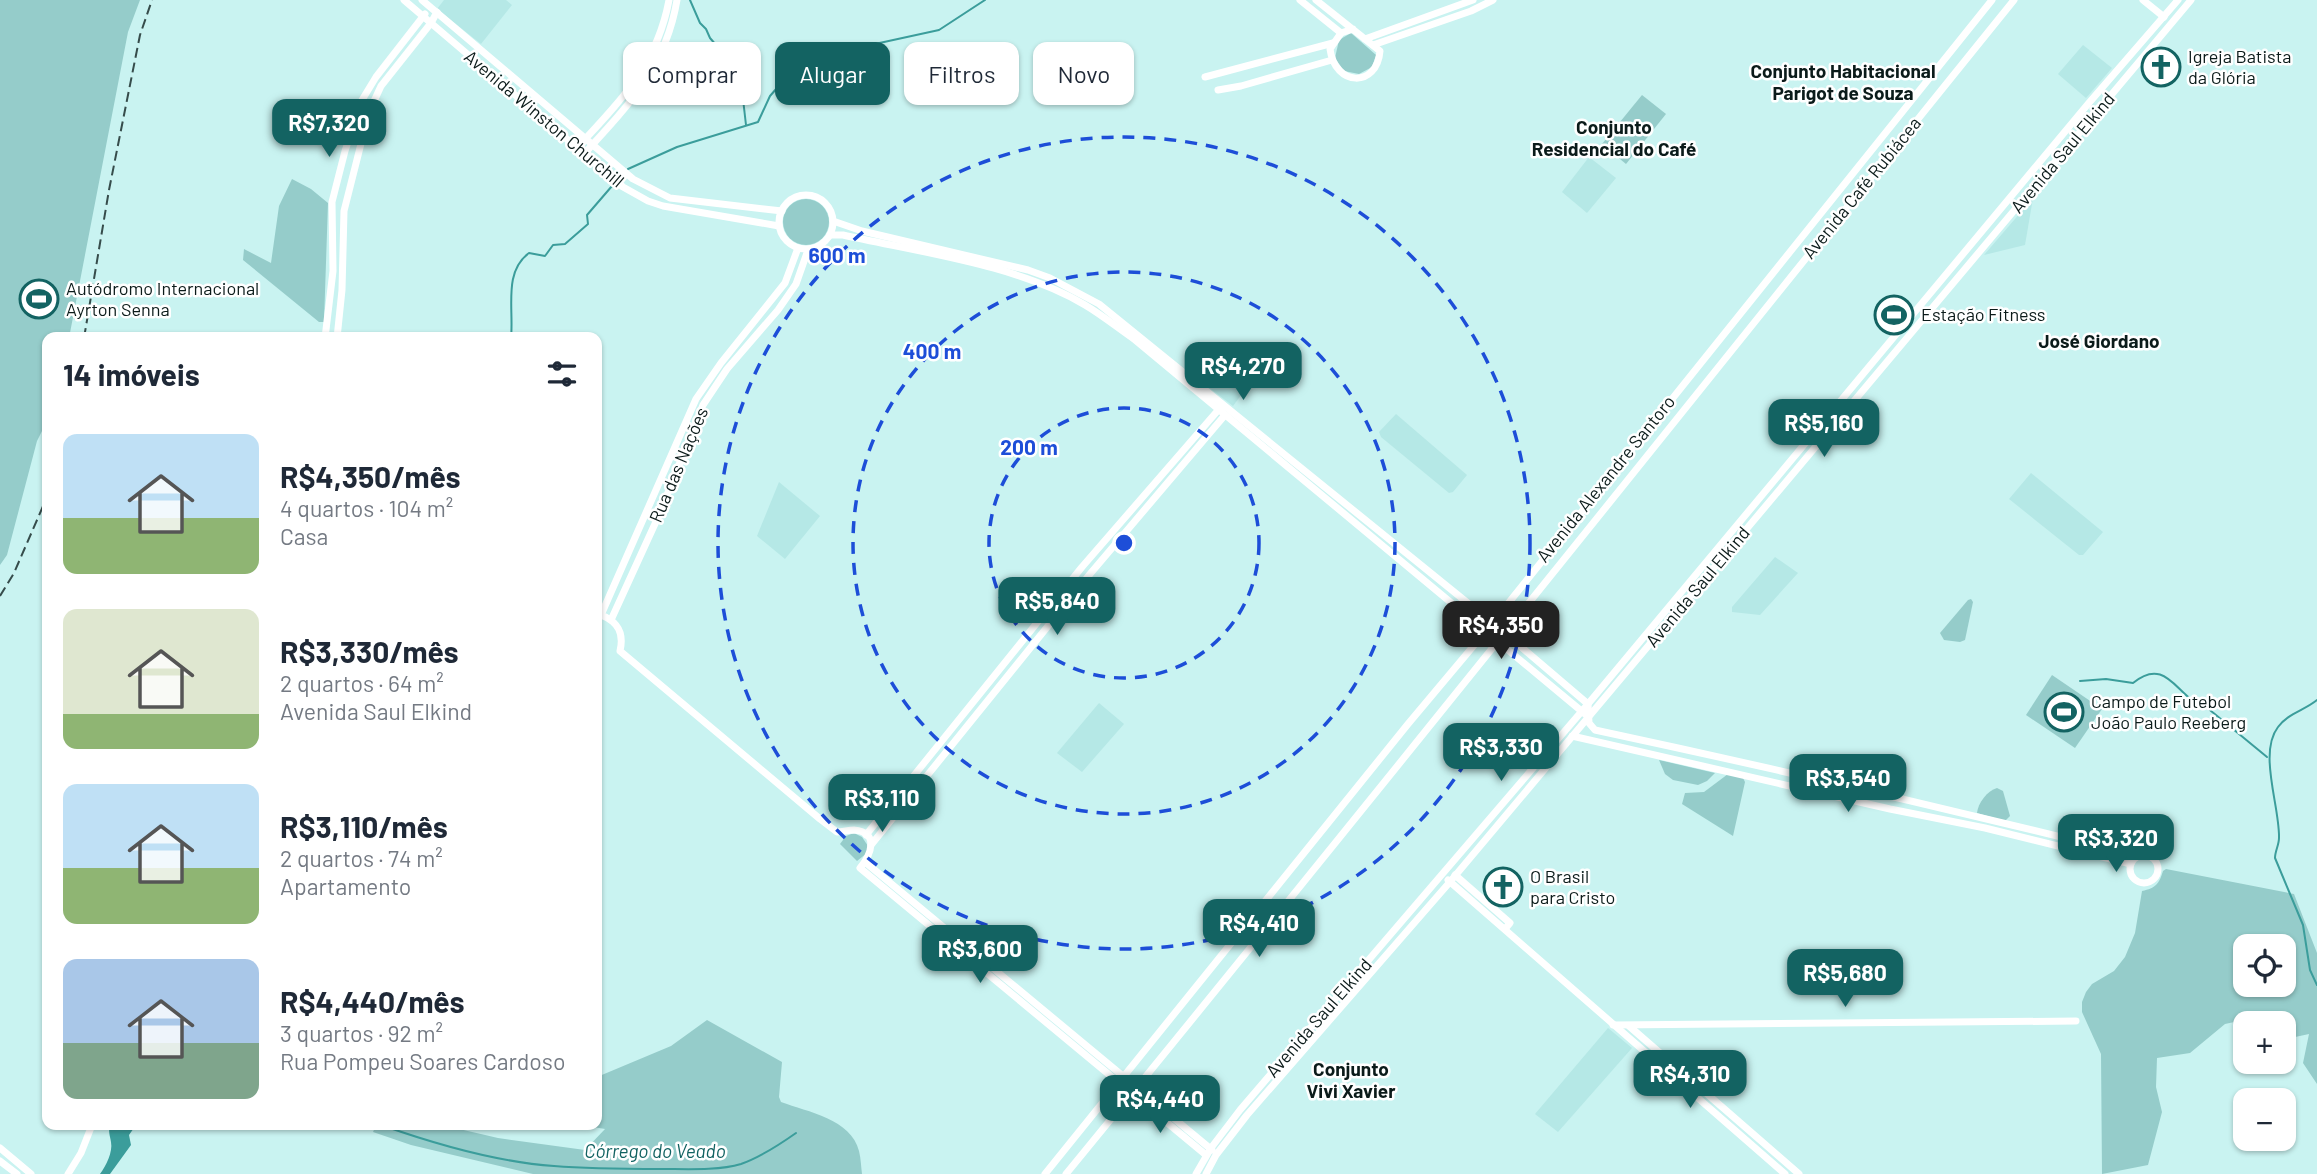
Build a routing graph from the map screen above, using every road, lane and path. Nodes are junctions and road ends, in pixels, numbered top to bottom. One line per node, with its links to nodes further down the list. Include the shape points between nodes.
1 (404, 0): 14 (street, Avenida Winston Churchill)
2 (422, 0): 13 (street, Avenida Winston Churchill)
3 (1300, 0): 18 (street)
4 (1316, 0): 17 (street)
5 (1473, 0): 19 (street)
6 (1493, 0): 22 (street)
7 (1992, 0): 42 (street, Avenida Café Rubiácea)
8 (2014, 0): 43 (street, Avenida Café Rubiácea)
9 (2143, 0): 15 (street)
10 (2178, 0): 15 (street, Avenida Saul Elkind)
11 (2191, 0): 46 (street, Avenida Saul Elkind)
12 (673, 1): 20 (street, via 673,23)
13 (434, 9): 14 (street); 16 (street); 30 (street, Avenida Winston Churchill)
14 (423, 16): 16 (street, Avenida Winston Churchill); 40 (street, via 362,100 345,151 332,202)
15 (2164, 17): 46 (street, Avenida Saul Elkind)
16 (432, 23): 32 (street, Avenida Winston Churchill); 41 (street, via 381,86 369,112 344,211)
17 (1353, 29): 18 (street); 19 (street)
18 (1341, 33): 21 (street)
19 (1365, 39): 22 (street)
20 (666, 42)
21 (1333, 43): 23 (street); 24 (street)
22 (1373, 45): 24 (street, via 1380,51 1379,60 1368,75 1348,77)
23 (1272, 60): 25 (street); 26 (street)
24 (1332, 60): 25 (street)
25 (1277, 76): 27 (street)
26 (1205, 77)
27 (1218, 90)
28 (623, 99): 30 (street)
29 (623, 104): 31 (street)
30 (585, 139): 31 (street, Avenida Winston Churchill); 32 (street)
31 (592, 145): 33 (street); 34 (street, Avenida Winston Churchill, via 633,179 670,198)
32 (577, 148): 33 (street, Avenida Winston Churchill)
33 (584, 154): 36 (street, Avenida Winston Churchill, via 623,187 648,201)
34 (782, 211): 35 (street, via 794,198 811,195 827,204); 36 (street)
35 (834, 221): 37 (street); 45 (street, via 1050,278 1099,304)
36 (779, 226): 38 (street, via 784,239)
37 (830, 235): 39 (street); 44 (street, via 957,260 1044,285 1085,305 1128,335)
38 (798, 248): 39 (street); 47 (street, Rua das Nações, via 785,283 696,399)
39 (808, 250): 48 (street, Rua das Nações, via 796,284 703,405)
40 (326, 332)
41 (338, 332)
42 (1724, 333): 52 (street, Avenida Alexandre Santoro)
43 (1736, 344): 54 (street, Avenida Alexandre Santoro)
44 (1218, 409): 45 (street); 63 (street, via 1082,567)
45 (1228, 412): 52 (street); 53 (street); 64 (street)
46 (1742, 528): 56 (street, Avenida Saul Elkind); 57 (street, Avenida Saul Elkind)
47 (608, 601): 48 (street); 49 (street, Rua das Nações)
48 (618, 606): 51 (street, Rua das Nações)
49 (602, 613)
50 (602, 616): 51 (street, Rua das Nações)
51 (611, 620): 63 (street, via 621,632 620,651 837,832 855,830)
52 (1492, 622): 53 (street, Avenida Alexandre Santoro); 54 (street)
53 (1486, 631): 55 (street); 76 (street, Avenida Alexandre Santoro)
54 (1506, 634): 55 (street, Avenida Alexandre Santoro); 56 (street)
55 (1499, 642): 57 (street); 77 (street, Avenida Alexandre Santoro)
56 (1588, 704): 57 (street)
57 (1585, 714): 58 (street, Avenida Saul Elkind); 59 (street, Avenida Saul Elkind); 65 (street, via 1595,730)
58 (1572, 736): 60 (street, Avenida Saul Elkind); 66 (street)
59 (1525, 778): 60 (street, via 1519,789); 61 (street, Avenida Saul Elkind)
60 (1525, 791): 62 (street, Avenida Saul Elkind)
61 (1496, 810): 62 (street); 67 (street, Avenida Saul Elkind)
62 (1504, 816): 68 (street, Avenida Saul Elkind)
63 (866, 835): 64 (street)
64 (871, 845): 76 (street, via 862,865)
65 (2138, 856): 66 (street); 66 (street, via 2157,862 2154,879 2137,881)
66 (2131, 864)
67 (1444, 873): 68 (street); 69 (street); 80 (street, Avenida Saul Elkind)
68 (1455, 875): 69 (street, Avenida Saul Elkind); 70 (street, via 1510,922)
69 (1449, 883): 70 (street); 82 (street, Avenida Saul Elkind, via 1247,1115)
70 (1505, 929): 72 (street)
71 (2076, 1021): 73 (street)
72 (1613, 1025): 74 (street); 89 (street)
73 (1645, 1025): 74 (street); 75 (street)
74 (1629, 1026): 75 (street)
75 (1643, 1038): 90 (street)
76 (1121, 1079): 77 (street); 86 (street, Avenida Alexandre Santoro)
77 (1135, 1090): 80 (street); 87 (street, Avenida Alexandre Santoro)
78 (90, 1130): 85 (street)
79 (0, 1148): 84 (street)
80 (1209, 1152): 82 (street, via 1213,1154); 88 (street, Avenida Saul Elkind)
81 (0, 1161): 83 (street)
82 (1207, 1172)
83 (17, 1174)
84 (31, 1174)
85 (68, 1174)
86 (1045, 1174)
87 (1066, 1174)
88 (1196, 1174)
89 (1785, 1174)
90 (1798, 1174)

